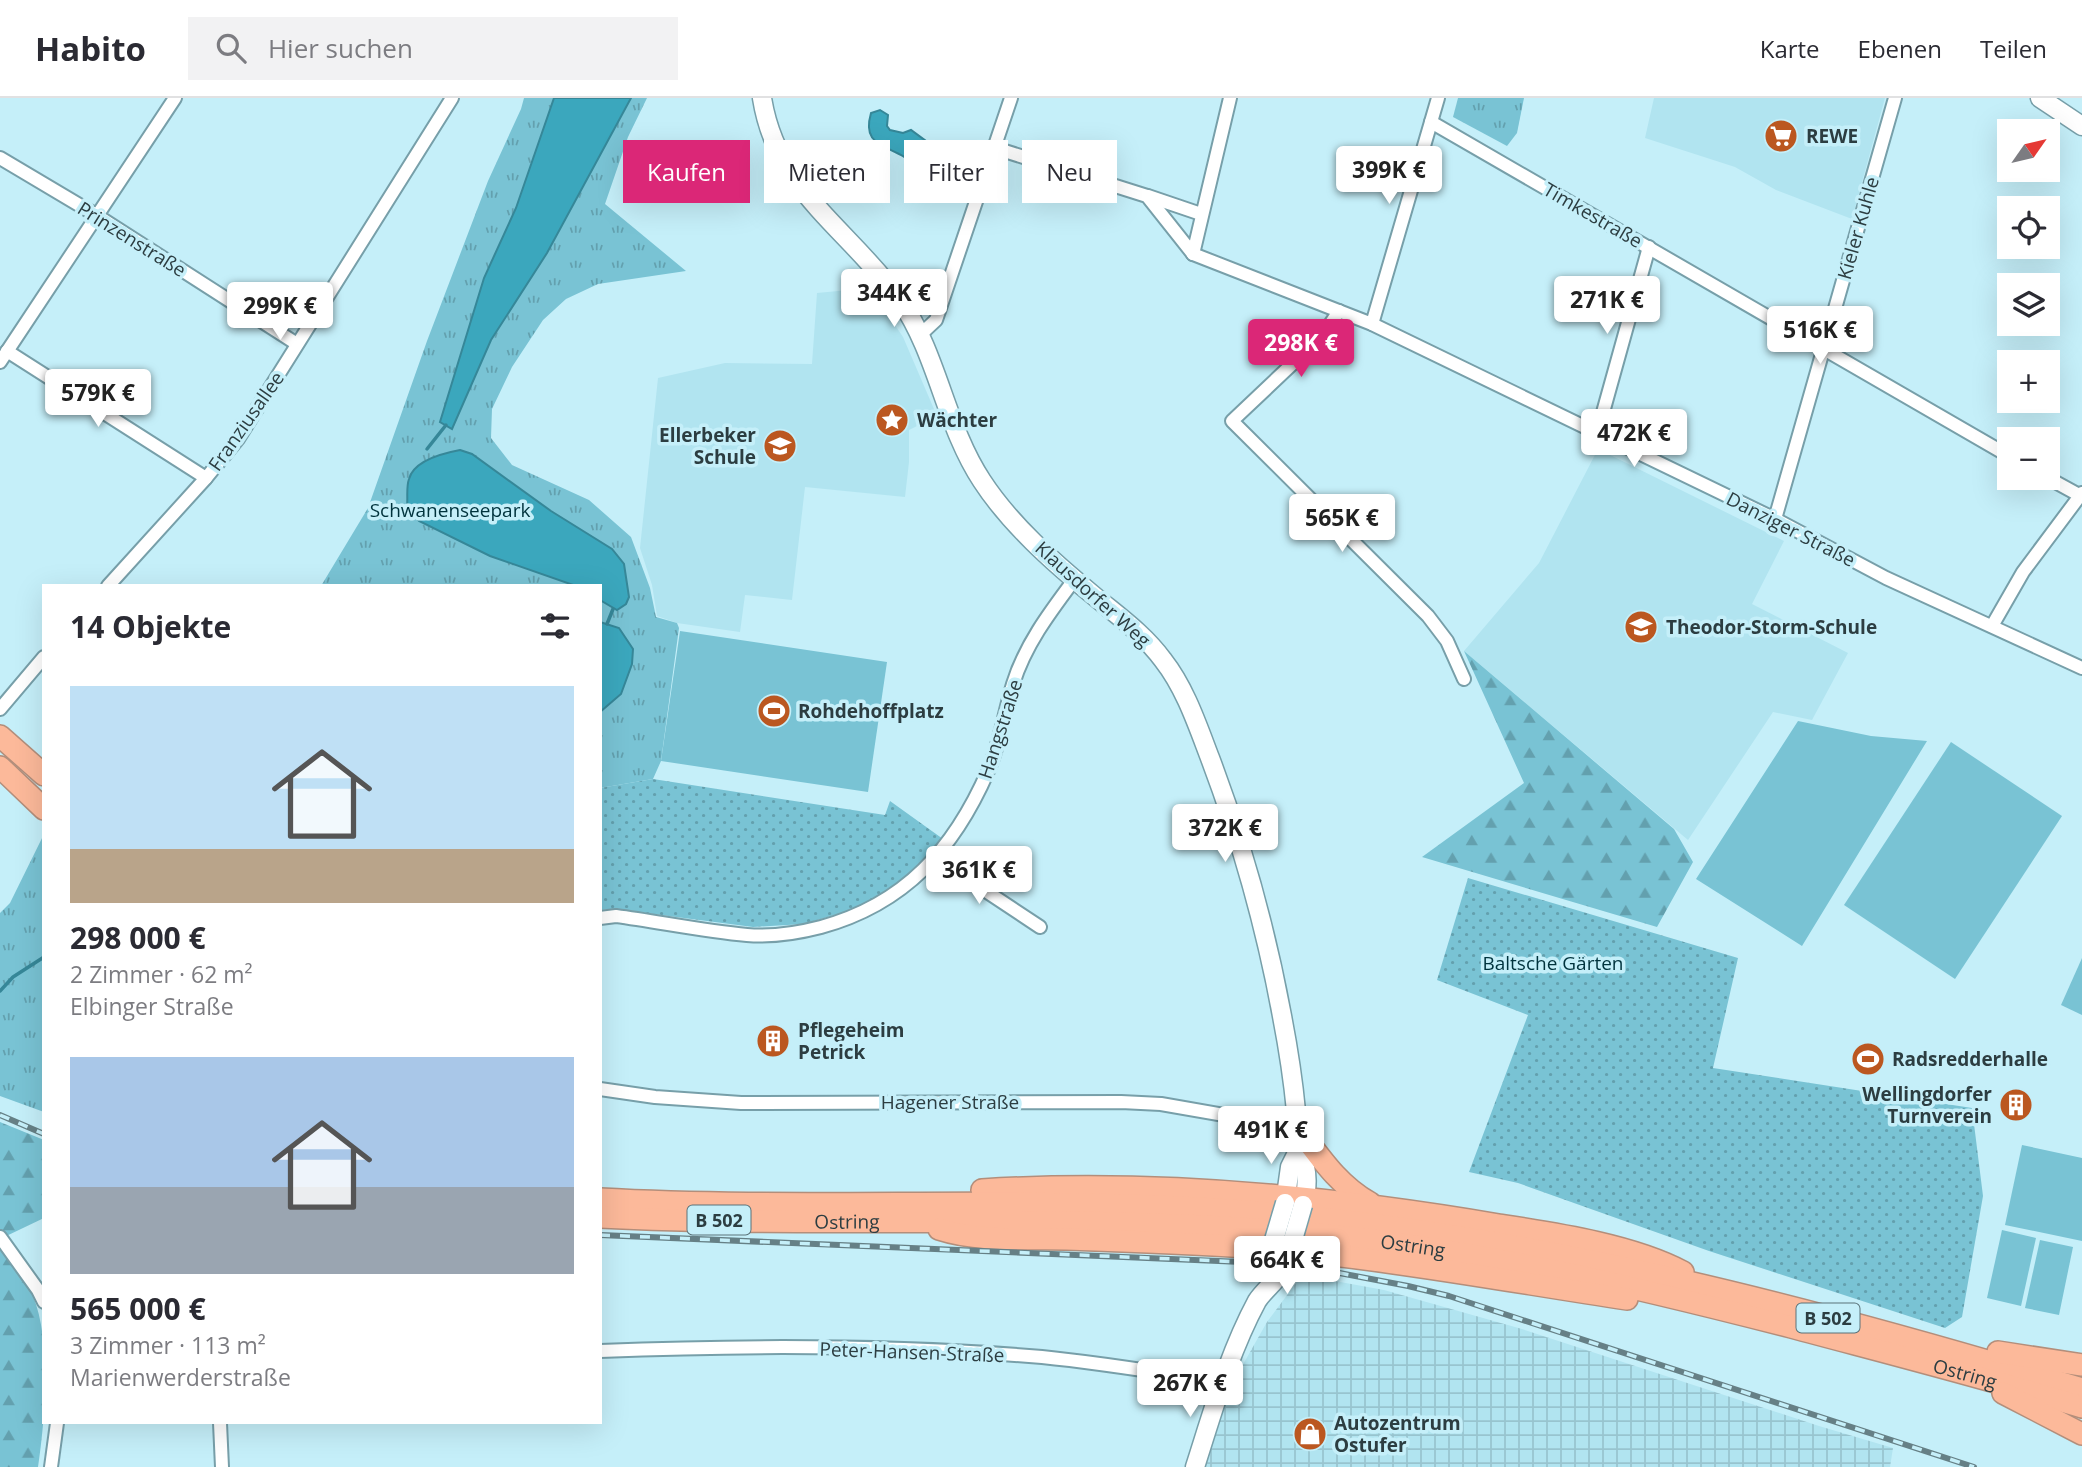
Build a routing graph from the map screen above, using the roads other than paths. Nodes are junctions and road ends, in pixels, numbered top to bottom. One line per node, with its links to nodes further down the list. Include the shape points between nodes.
1 (175, 98): 17 (street)
2 (452, 98): 23 (street, Franziusallee)
3 (762, 98): 22 (street, Klausdorfer Weg, via 765,119 784,165 816,208 882,276)
4 (1011, 98): 11 (street)
5 (1230, 98): 16 (street)
6 (1438, 98): 9 (street)
7 (1895, 98): 24 (street, Kieler Kuhle)
8 (2040, 98): 10 (street)
9 (1431, 122): 18 (street, Timkestraße); 21 (street)
10 (2082, 126)
11 (998, 140)
12 (1008, 152): 14 (street)
13 (0, 158): 17 (street, Prinzenstraße)
14 (1147, 196): 16 (street); 19 (street)
15 (976, 203): 22 (street, via 936,320)
16 (1201, 214): 19 (street)
17 (96, 215): 23 (street, Prinzenstraße); 25 (street)
18 (1648, 247): 24 (street, Timkestraße); 26 (street)
19 (1193, 254): 20 (street, Danziger Straße)
20 (1339, 312): 21 (street, Danziger Straße); 37 (street, via 1323,335 1233,421 1427,616 1447,641)
21 (1372, 324): 26 (street, Danziger Straße)
22 (919, 335): 32 (street, Klausdorfer Weg, via 982,481 1031,539)
23 (297, 344): 28 (street, Franziusallee, via 238,439)
24 (1824, 349): 27 (street, Timkestraße); 31 (street, Kieler Kuhle)
25 (3, 357): 28 (street)
26 (1597, 433): 31 (street, Danziger Straße)
27 (1997, 449)
28 (206, 478): 33 (street, Franziusallee)
29 (2060, 484): 30 (street)
30 (2080, 494): 34 (street, via 2023,572)
31 (1775, 519): 34 (street, Danziger Straße, via 1886,579)
32 (1074, 580): 43 (street, Hangstraße, via 1035,635 1013,682 990,769 962,824); 47 (street, Klausdorfer Weg, via 1152,645 1174,675 1203,740 1267,946)
33 (110, 584)
34 (1992, 626): 36 (street, Danziger Straße)
35 (42, 659): 38 (street)
36 (2082, 668)
37 (1464, 679)
38 (0, 709)
39 (0, 736): 41 (highway)
40 (0, 767): 42 (highway)
41 (42, 773)
42 (42, 807)
43 (936, 858): 44 (street, Hangstraße, via 911,883 881,903 850,919 802,932 750,935); 45 (street)
44 (602, 918)
45 (1040, 927)
46 (602, 1089): 47 (street, Hagener Straße, via 741,1103 1121,1102 1173,1106)
47 (1299, 1138): 49 (street, Klausdorfer Weg, via 1306,1170); 51 (highway, via 1334,1176)
48 (602, 1199): 50 (highway, Ostring / B 502)
49 (1295, 1201): 50 (highway, via 1054,1186 956,1192); 51 (highway); 55 (street, Klausdorfer Weg, bridge)
50 (894, 1202): 57 (highway, Ostring / B 502, via 1171,1207 1376,1224 1526,1247)
51 (1378, 1207): 57 (highway, via 1609,1246 1676,1268)
52 (602, 1217): 53 (highway, Ostring / B 502)
53 (909, 1220): 55 (highway, via 950,1233 1000,1238 1146,1241); 57 (highway, Ostring / B 502, via 1185,1224 1319,1234)
54 (0, 1237): 56 (street)
55 (1278, 1255): 57 (highway, via 1372,1259 1663,1304); 62 (street, Klausdorfer Weg)
56 (42, 1298)
57 (1713, 1298): 58 (highway, Ostring / B 502); 61 (highway, Ostring / B 502)
58 (1940, 1346): 60 (highway); 63 (highway, Ostring / B 502)
59 (602, 1351): 62 (street, Peter-Hansen-Straße, via 820,1348 989,1354)
60 (2082, 1365)
61 (1973, 1376): 64 (highway, Ostring / B 502); 67 (highway)
62 (1222, 1382): 70 (street, Klausdorfer Weg)
63 (2082, 1389)
64 (2082, 1407)
65 (57, 1424): 68 (street)
66 (220, 1424): 69 (street)
67 (2082, 1434)
68 (51, 1467)
69 (222, 1467)
70 (1195, 1467)

